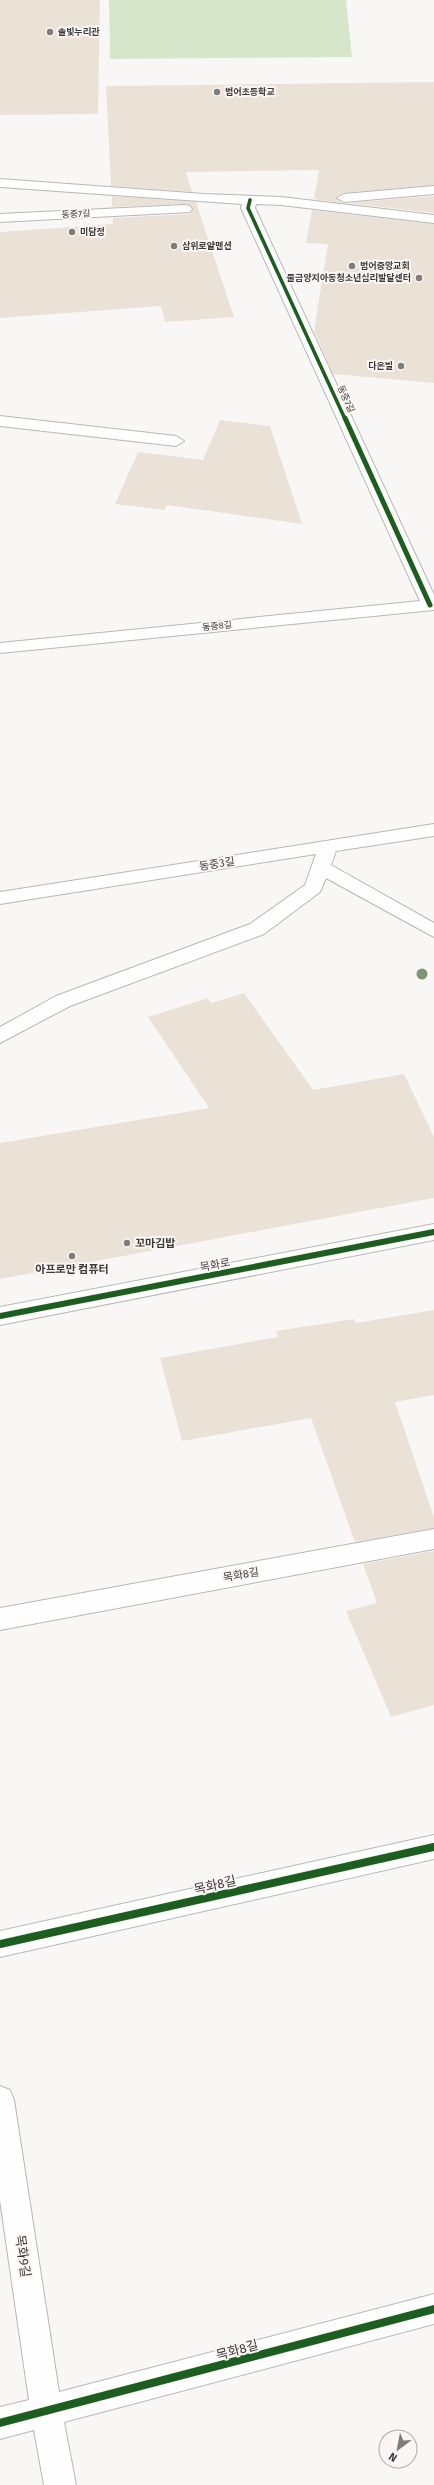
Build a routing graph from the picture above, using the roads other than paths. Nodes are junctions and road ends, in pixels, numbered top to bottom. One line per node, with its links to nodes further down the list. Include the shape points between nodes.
1 (0, 184): 4 (street)
2 (434, 190): 3 (street)
3 (300, 202): 4 (street); 6 (street)
4 (249, 204): 5 (street, 동중7길); 9 (street, 동중7길)
5 (0, 218)
6 (434, 219)
7 (0, 422): 8 (street)
8 (176, 442)
9 (432, 605): 10 (street, 동중8길)
10 (0, 648)
11 (434, 830): 12 (street, 동중3길)
12 (329, 846): 13 (street); 14 (street, 동중3길)
13 (321, 867): 15 (street); 16 (street, via 313,888 257,928 63,1001)
14 (0, 898)
15 (434, 931)
16 (0, 1036)
17 (434, 1232): 18 (street, 목화로)
18 (0, 1316)
19 (434, 1539): 20 (street, 목화8길)
20 (0, 1619)
21 (434, 1847): 22 (street, 목화8길)
22 (0, 1944)
23 (0, 2100): 25 (street, 목화9길)
24 (434, 2309): 25 (street, 목화8길)
25 (46, 2412): 26 (street); 27 (street, 목화9길)
26 (0, 2423)
27 (60, 2485)

